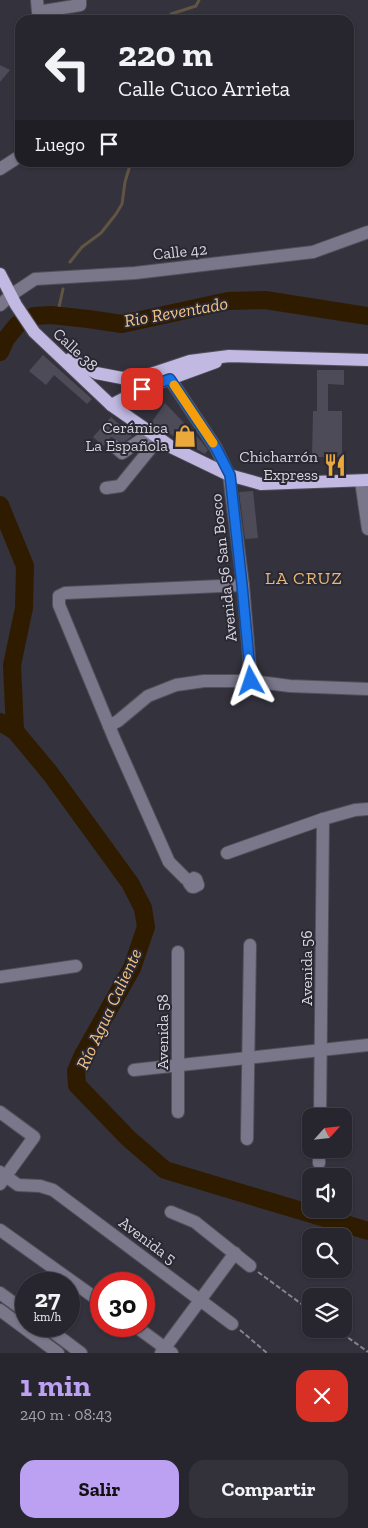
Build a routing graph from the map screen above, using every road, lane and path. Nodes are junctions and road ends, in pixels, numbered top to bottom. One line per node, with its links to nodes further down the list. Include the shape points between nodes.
1 (80, 3): 3 (street)
2 (37, 6): 3 (street)
3 (60, 14)
4 (15, 159): 5 (street)
5 (0, 169)
6 (368, 232): 8 (street, Calle 42, via 313,252 135,273 35,279)
7 (0, 274): 8 (main road)
8 (13, 300): 9 (street, Calle 42); 10 (main road)
9 (0, 305)
10 (33, 331): 11 (main road, via 82,367 112,377 148,375 190,361); 14 (main road, Calle 38)
11 (229, 356): 12 (main road); 13 (main road)
12 (368, 360)
13 (170, 379): 14 (main road); 17 (street, Avenida 56 San Bosco)
14 (111, 405): 15 (main road, Calle 38)
15 (155, 436): 16 (street, via 122,453); 17 (main road, Calle 38); 19 (street, via 120,486)
16 (114, 446)
17 (230, 475): 18 (main road, Calle 38, via 261,484); 21 (street, Avenida 56 San Bosco)
18 (364, 481): 20 (street)
19 (106, 488)
20 (368, 529)
21 (242, 585): 22 (street, Avenida 56 San Bosco); 24 (street, via 65,593 58,596)
22 (251, 681): 23 (street); 24 (street, via 204,681 176,685 148,696)
23 (368, 689)
24 (109, 726): 28 (street, via 169,862)
25 (368, 809): 26 (street)
26 (322, 819): 27 (street); 34 (street, Avenida 56)
27 (227, 853)
28 (190, 880)
29 (250, 945): 35 (street)
30 (178, 952): 36 (street, Avenida 58)
31 (76, 966): 32 (street)
32 (0, 977)
33 (368, 1045): 34 (street)
34 (322, 1050): 35 (street); 38 (street, Avenida 56)
35 (248, 1058): 36 (street); 41 (street)
36 (178, 1066): 37 (street); 40 (street, Avenida 58)
37 (134, 1070)
38 (320, 1108)
39 (0, 1112): 44 (street, via 34,1137)
40 (178, 1112)
41 (247, 1139)
42 (319, 1158): 43 (street)
43 (319, 1163)
44 (2, 1178): 51 (street, Avenida 5, via 18,1185 53,1190)
45 (171, 1212): 47 (street, via 195,1222)
46 (0, 1230): 50 (street)
47 (235, 1253): 48 (street); 51 (street)
48 (250, 1266): 53 (path)
49 (0, 1293): 52 (street)
50 (90, 1294)
51 (201, 1300): 55 (street, Avenida 5); 59 (street)
52 (15, 1304)
53 (302, 1304)
54 (0, 1310): 61 (street)
55 (232, 1324): 63 (path)
56 (60, 1337): 62 (street)
57 (149, 1337): 59 (street)
58 (349, 1338): 60 (path)
59 (166, 1351)
60 (368, 1352)
61 (58, 1353)
62 (81, 1353)
63 (267, 1353)

